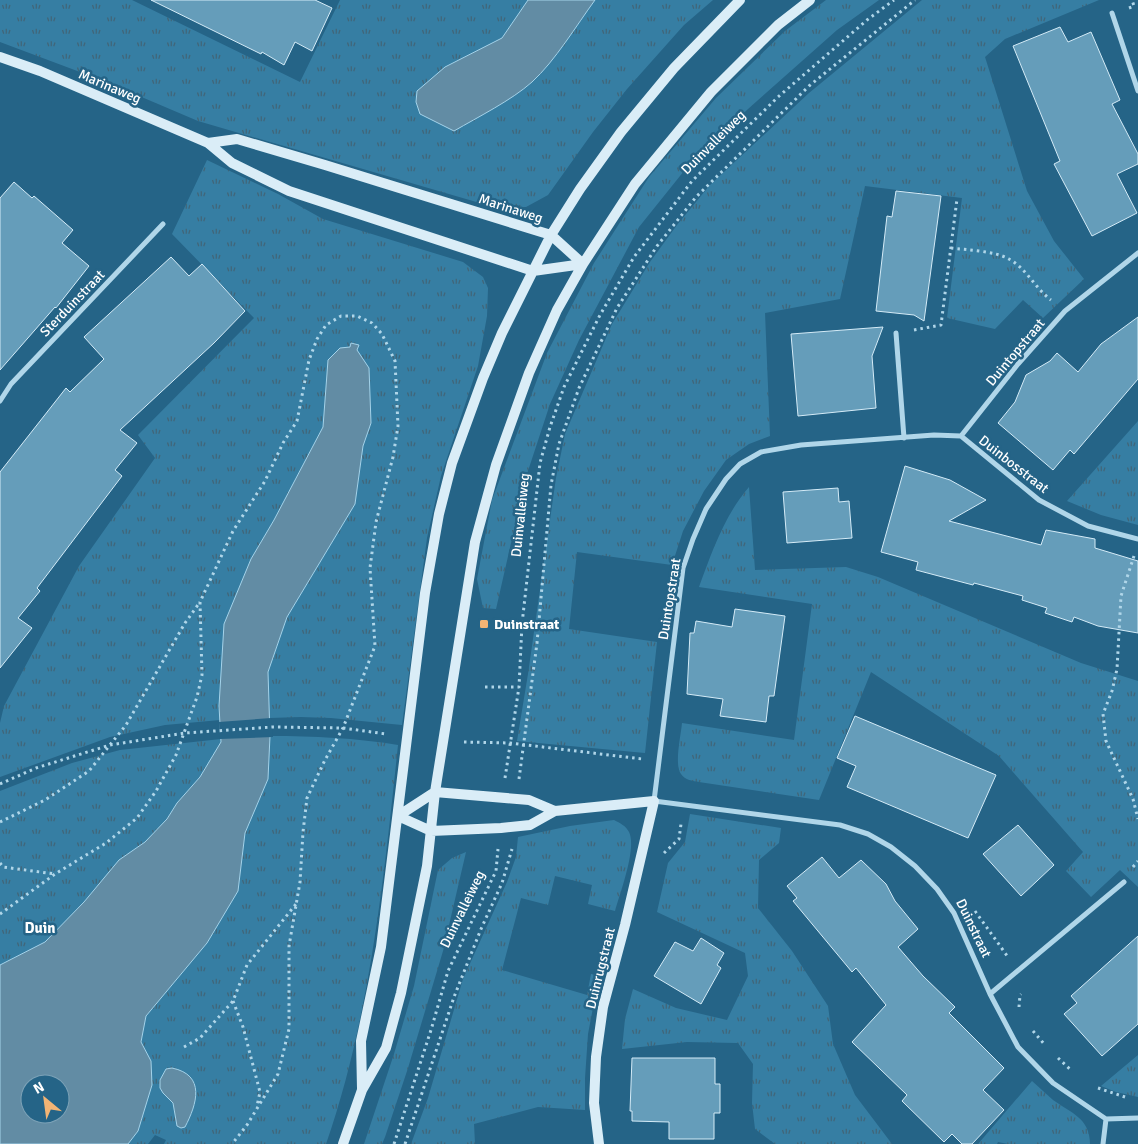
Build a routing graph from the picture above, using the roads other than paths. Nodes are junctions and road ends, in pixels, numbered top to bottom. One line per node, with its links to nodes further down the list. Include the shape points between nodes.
1 (740, 0): 8 (street, via 674,68 621,132)
2 (810, 0): 10 (street, via 778,25 711,92 635,184)
3 (1112, 13): 5 (street)
4 (0, 57): 6 (street, Marinaweg)
5 (1138, 91)
6 (208, 143): 8 (street, Marinaweg, via 237,139); 11 (street, Marinaweg, via 232,163 289,191)
7 (163, 224): 13 (street, Sterduinstraat, via 11,384)
8 (551, 235): 10 (street, Marinaweg); 11 (street)
9 (1138, 253): 14 (street, Duintopstraat, via 1065,311)
10 (583, 264): 11 (street, Marinaweg); 17 (street, via 537,355 496,464 475,542)
11 (533, 271): 20 (street, via 483,378 452,463 439,514 425,593)
12 (896, 333): 15 (street)
13 (0, 401)
14 (961, 436): 15 (street, Duintopstraat); 16 (street, Duinbosstraat, via 1039,500 1088,526)
15 (904, 438): 18 (street, Duintopstraat, via 801,445 761,452 740,464 706,508 683,568)
16 (1138, 539)
17 (435, 792): 19 (street, via 529,800); 20 (street); 21 (street)
18 (654, 801): 19 (street, Duinstraat); 23 (street, Duinstraat, via 840,825 868,834 891,847 937,889 954,913); 28 (street, Duinrugstraat, via 602,1007 594,1103)
19 (555, 812): 21 (street, Duinstraat, via 530,825)
20 (398, 816): 21 (street, Duinstraat); 24 (street, via 380,947 361,1041)
21 (431, 831): 24 (street, via 401,993 386,1048)
22 (1124, 882): 23 (street)
23 (990, 994): 26 (street, Duinstraat, via 1018,1047 1053,1083)
24 (362, 1090): 27 (street)
25 (1138, 1118): 26 (street)
26 (1106, 1119): 29 (street)
27 (343, 1144)
28 (599, 1144)
29 (1103, 1144)

